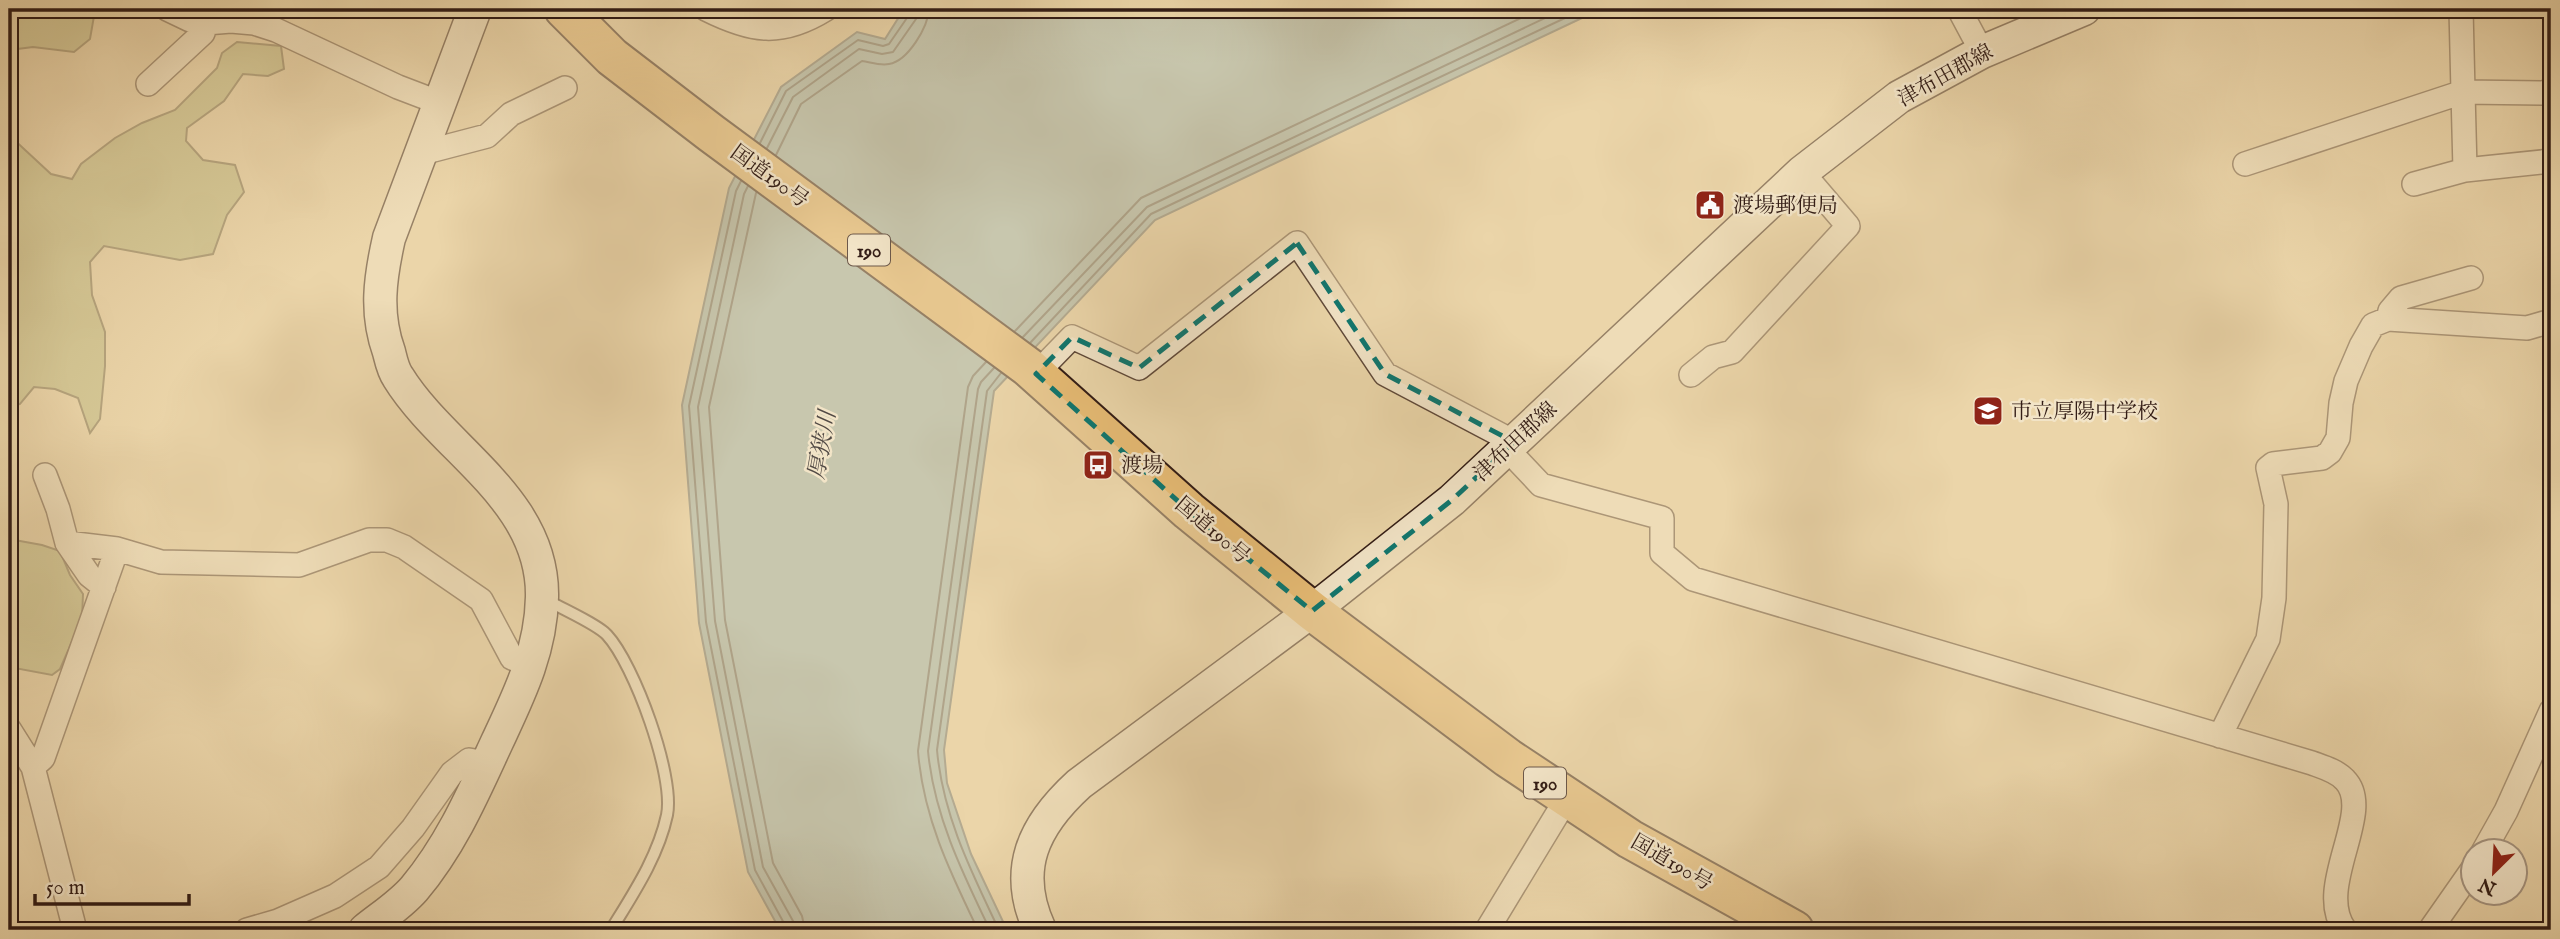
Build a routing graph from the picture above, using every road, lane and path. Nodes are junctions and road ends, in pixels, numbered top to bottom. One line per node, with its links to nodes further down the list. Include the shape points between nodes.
1 (167, 9): 9 (street)
2 (475, 9): 15 (main road)
3 (564, 9): 25 (highway, 国道190号 / 190, via 612,57)
4 (706, 9): 5 (street, via 733,23 765,29 804,22)
5 (826, 9)
6 (1959, 9): 10 (street)
7 (2084, 9): 10 (main road, 津布田郡線)
8 (2461, 9): 13 (street)
9 (206, 23): 11 (street, via 203,33); 15 (street, via 242,22 276,30)
10 (1982, 52): 20 (main road, 津布田郡線, via 1899,97)
11 (148, 84)
12 (565, 88): 16 (street, via 511,114 487,136)
13 (2463, 92): 14 (street); 18 (street); 19 (street)
14 (2551, 93)
15 (440, 103): 16 (main road)
16 (422, 153): 32 (main road, via 389,238 380,275 384,340 396,375 417,404 481,469 526,530)
17 (2551, 161): 19 (street)
18 (2245, 164)
19 (2465, 170): 21 (street)
20 (1802, 172): 26 (street, via 1848,226 1732,352 1713,357); 27 (main road, 津布田郡線)
21 (2414, 184)
22 (2471, 278): 23 (street, via 2401,298)
23 (2388, 319): 24 (street, via 2527,328); 37 (street, via 2373,325 2356,358 2341,403 2338,438 2330,452 2322,458 2269,468 2276,504 2274,598 2268,639)
24 (2551, 321)
25 (1032, 370): 27 (street, via 1072,337 1139,368 1297,243 1384,374); 33 (highway, 国道190号 / 190, via 1189,511)
26 (1691, 374)
27 (1511, 446): 33 (main road, 津布田郡線, via 1452,500); 37 (street, via 1541,485 1662,518 1662,553 1693,579)
28 (45, 475): 29 (street)
29 (67, 543): 30 (street); 31 (street, via 89,575)
30 (117, 549): 31 (street); 34 (street, via 161,562 299,565 369,540 387,540 481,600 512,658)
31 (104, 587): 39 (street, via 43,758)
32 (542, 597): 34 (main road); 46 (lane, via 606,634 625,661 654,732 666,779 668,812 658,849)
33 (1312, 611): 40 (highway, 国道190号 / 190); 47 (main road, 津布田郡線, via 1057,804 1029,854 1026,887)
34 (531, 666): 38 (main road)
35 (2551, 710): 41 (street)
36 (9, 729): 39 (street)
37 (2220, 736): 50 (street, via 2330,770 2352,790 2354,808 2334,895 2336,915)
38 (487, 762): 44 (street, via 469,760 452,773 379,867 335,896); 45 (main road, via 449,842 412,891)
39 (33, 767): 43 (street)
40 (1567, 798): 48 (street); 49 (highway, 国道190号 / 190, via 1630,839)
41 (2491, 838)
42 (2458, 891): 51 (street)
43 (75, 930)
44 (247, 930)
45 (365, 930)
46 (611, 930)
47 (1040, 930)
48 (1487, 930)
49 (1794, 930)
50 (2345, 930)
51 (2430, 930)

